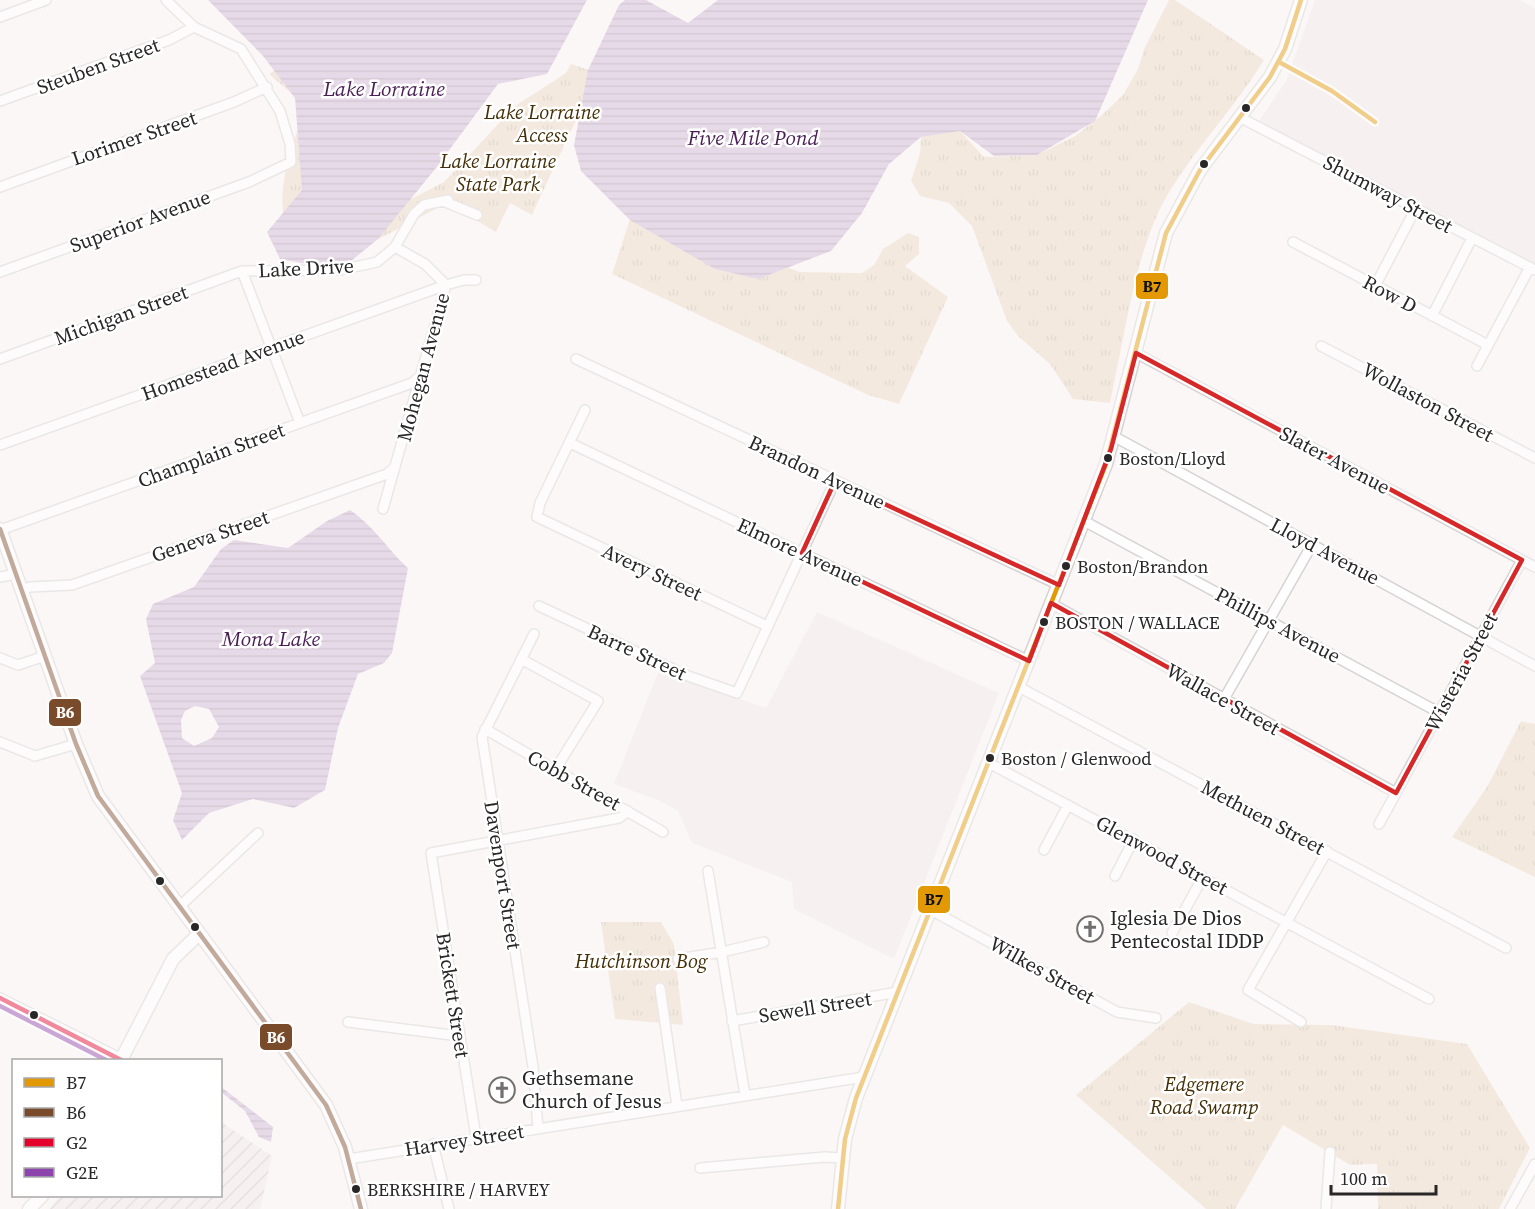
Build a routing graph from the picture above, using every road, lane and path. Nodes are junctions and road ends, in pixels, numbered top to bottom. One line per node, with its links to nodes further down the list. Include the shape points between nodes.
1 (46, 0): 4 (street)
2 (166, 0): 5 (street)
3 (1301, 0): 8 (main road, via 1279,62)
4 (0, 17)
5 (194, 27): 6 (street, via 241,49); 7 (street, Steuben Street, via 169,40)
6 (267, 87): 9 (street, Lorimer Street, via 244,99); 17 (street, Superior Avenue, via 280,111 291,162)
7 (0, 101)
8 (1241, 118): 10 (street, Shumway Street); 25 (main road, via 1200,170 1174,214 1156,264)
9 (0, 187)
10 (1416, 208): 12 (street, Shumway Street); 20 (street)
11 (477, 214): 14 (street, Lake Drive, via 445,200 424,205 414,214)
12 (1472, 238): 15 (street, Shumway Street); 21 (street)
13 (1293, 242): 20 (street, Row D)
14 (396, 247): 16 (street, Lake Drive, via 377,262 340,270); 19 (street, Mohegan Avenue, via 425,264)
15 (1532, 268): 22 (street)
16 (242, 271): 24 (street); 26 (street, Michigan Street)
17 (0, 272)
18 (476, 280): 19 (street, Homestead Avenue)
19 (446, 285): 24 (street, Homestead Avenue); 29 (street, Mohegan Avenue)
20 (1375, 286): 21 (street, Row D)
21 (1432, 316): 22 (street, Row D)
22 (1488, 345): 28 (street)
23 (1321, 346): 35 (street, Wollaston Street)
24 (272, 347): 31 (street); 34 (street, Homestead Avenue)
25 (1136, 353): 32 (main road); 43 (street, Slater Avenue)
26 (0, 359)
27 (576, 359): 37 (street, Brandon Avenue)
28 (1478, 366)
29 (420, 376): 31 (street, Champlain Street, via 412,383); 36 (street, Mohegan Avenue)
30 (585, 410): 33 (street)
31 (300, 423): 40 (street, Champlain Street)
32 (1115, 436): 39 (main road); 41 (street, Lloyd Avenue)
33 (570, 443): 42 (street, Elmore Avenue); 52 (street, Avery Street, via 537,517)
34 (0, 445)
35 (1535, 458)
36 (394, 468): 38 (street, Mohegan Avenue); 48 (street, Geneva Street, via 387,474 72,585)
37 (835, 481): 42 (street); 47 (street, Brandon Avenue)
38 (383, 509)
39 (1084, 521): 47 (main road); 51 (street, Phillips Avenue)
40 (0, 530): 45 (main road)
41 (1313, 543): 51 (street); 54 (street, Lloyd Avenue)
42 (802, 553): 52 (street); 58 (street, Elmore Avenue)
43 (1522, 560): 44 (street, Slater Avenue); 54 (street, Wisteria Street)
44 (1535, 567)
45 (15, 574): 46 (street); 48 (main road)
46 (0, 577)
47 (1059, 585): 49 (main road)
48 (21, 590): 55 (main road)
49 (1052, 604): 58 (main road); 61 (street, Wallace Street)
50 (539, 606): 52 (street, Barre Street, via 688,676 737,693)
51 (1268, 619): 61 (street); 62 (street, Phillips Avenue)
52 (767, 626)
53 (534, 634): 57 (street, Davenport Street)
54 (1480, 636): 59 (street, Lloyd Avenue); 62 (street, Wisteria Street)
55 (45, 656): 56 (street, via 18,665); 65 (main road)
56 (0, 658)
57 (521, 659): 63 (street, Davenport Street); 67 (street, via 598,701)
58 (1029, 660): 60 (main road)
59 (1535, 666)
60 (1019, 687): 66 (main road); 77 (street, Methuen Street)
61 (1224, 699): 68 (street, Wallace Street)
62 (1440, 712): 68 (street, Wisteria Street)
63 (485, 729): 67 (street, Cobb Street); 74 (street, Davenport Street, via 482,737)
64 (0, 742): 65 (street, via 35,756)
65 (76, 744): 81 (main road, via 101,800)
66 (989, 763): 69 (street, Glenwood Street); 82 (main road)
67 (555, 770): 70 (street, Cobb Street)
68 (1396, 793): 71 (street)
69 (1068, 805): 75 (street, Glenwood Street); 76 (street)
70 (628, 811): 72 (street, Cobb Street); 74 (street, via 619,818)
71 (1379, 824)
72 (663, 832)
73 (258, 833): 81 (street)
74 (498, 840): 98 (street, Brickett Street, via 431,853); 104 (street, Davenport Street, via 533,1068)
75 (1134, 840): 79 (street); 80 (street, Glenwood Street)
76 (1044, 850)
77 (1327, 851): 83 (street); 87 (street, Methuen Street)
78 (708, 871): 88 (street)
79 (1115, 876)
80 (1203, 877): 83 (street, Glenwood Street); 84 (street)
81 (179, 908): 85 (main road)
82 (931, 910): 91 (main road); 94 (street, Wilkes Street, via 1117,1012)
83 (1287, 921): 93 (street, Glenwood Street); 97 (street, via 1248,990)
84 (1172, 933)
85 (199, 934): 100 (main road, via 170,965); 109 (main road, via 317,1092 335,1121)
86 (764, 942): 88 (street)
87 (1506, 948)
88 (722, 952): 89 (street); 95 (street)
89 (678, 959)
90 (660, 988): 103 (street)
91 (898, 992): 95 (street, Sewell Street); 101 (main road)
92 (0, 998): 99 (street)
93 (1429, 999)
94 (1156, 1018)
95 (732, 1021): 102 (street)
96 (348, 1022): 98 (street)
97 (1301, 1022)
98 (459, 1036): 105 (street, Brickett Street)
99 (120, 1059)
100 (123, 1059)
101 (864, 1077): 102 (street, Harvey Street); 108 (main road, via 847,1128)
102 (745, 1095): 103 (street, Harvey Street)
103 (677, 1106): 104 (street, Harvey Street)
104 (537, 1128): 105 (street, Harvey Street)
105 (476, 1137): 106 (street, Harvey Street)
106 (433, 1144): 109 (street, Harvey Street); 115 (street)
107 (1330, 1152): 117 (street)
108 (842, 1158): 111 (street); 116 (main road)
109 (349, 1159): 114 (main road)
110 (1535, 1164): 118 (street)
111 (700, 1168)
112 (41, 1197): 113 (main road)
113 (29, 1209)
114 (361, 1209)
115 (449, 1209)
116 (838, 1209)
117 (1326, 1209)
118 (1510, 1209)

